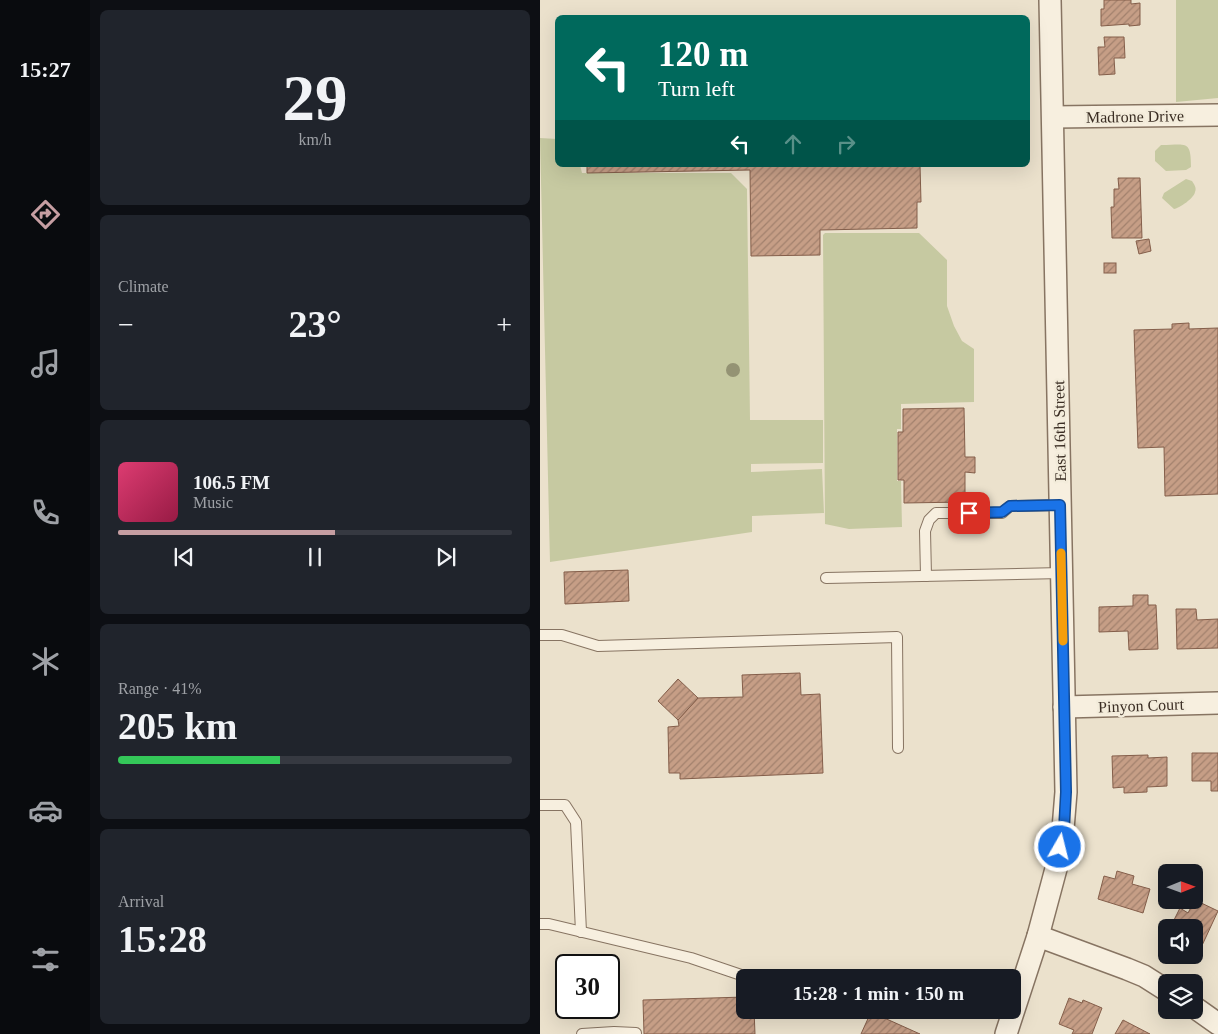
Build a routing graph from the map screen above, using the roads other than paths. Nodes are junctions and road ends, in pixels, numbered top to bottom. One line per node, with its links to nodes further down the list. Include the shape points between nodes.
1 (1050, 0): 3 (street, East 16th Street)
2 (1218, 115): 3 (street, Madrone Drive)
3 (1053, 117): 4 (street, East 16th Street)
4 (1060, 505): 5 (street, East 16th Street); 6 (lane, via 1010,506 1002,512 936,513 925,531)
5 (1062, 573): 6 (lane); 10 (street, East 16th Street)
6 (926, 576): 7 (lane)
7 (826, 578)
8 (540, 635): 11 (lane, via 562,635 598,646 897,638)
9 (1218, 703): 10 (street, Pinyon Court)
10 (1064, 708): 15 (street, East 16th Street, via 1064,829)
11 (898, 748)
12 (540, 805): 14 (lane, via 565,805 576,822)
13 (540, 924): 14 (lane)
14 (581, 932): 16 (lane, via 691,958)
15 (1038, 936): 17 (street, via 1127,968); 22 (street, East 16th Street)
16 (736, 973)
17 (1158, 985)
18 (1203, 1013): 19 (street)
19 (1218, 1024)
20 (636, 1033): 21 (lane)
21 (582, 1034)
22 (1006, 1034)

